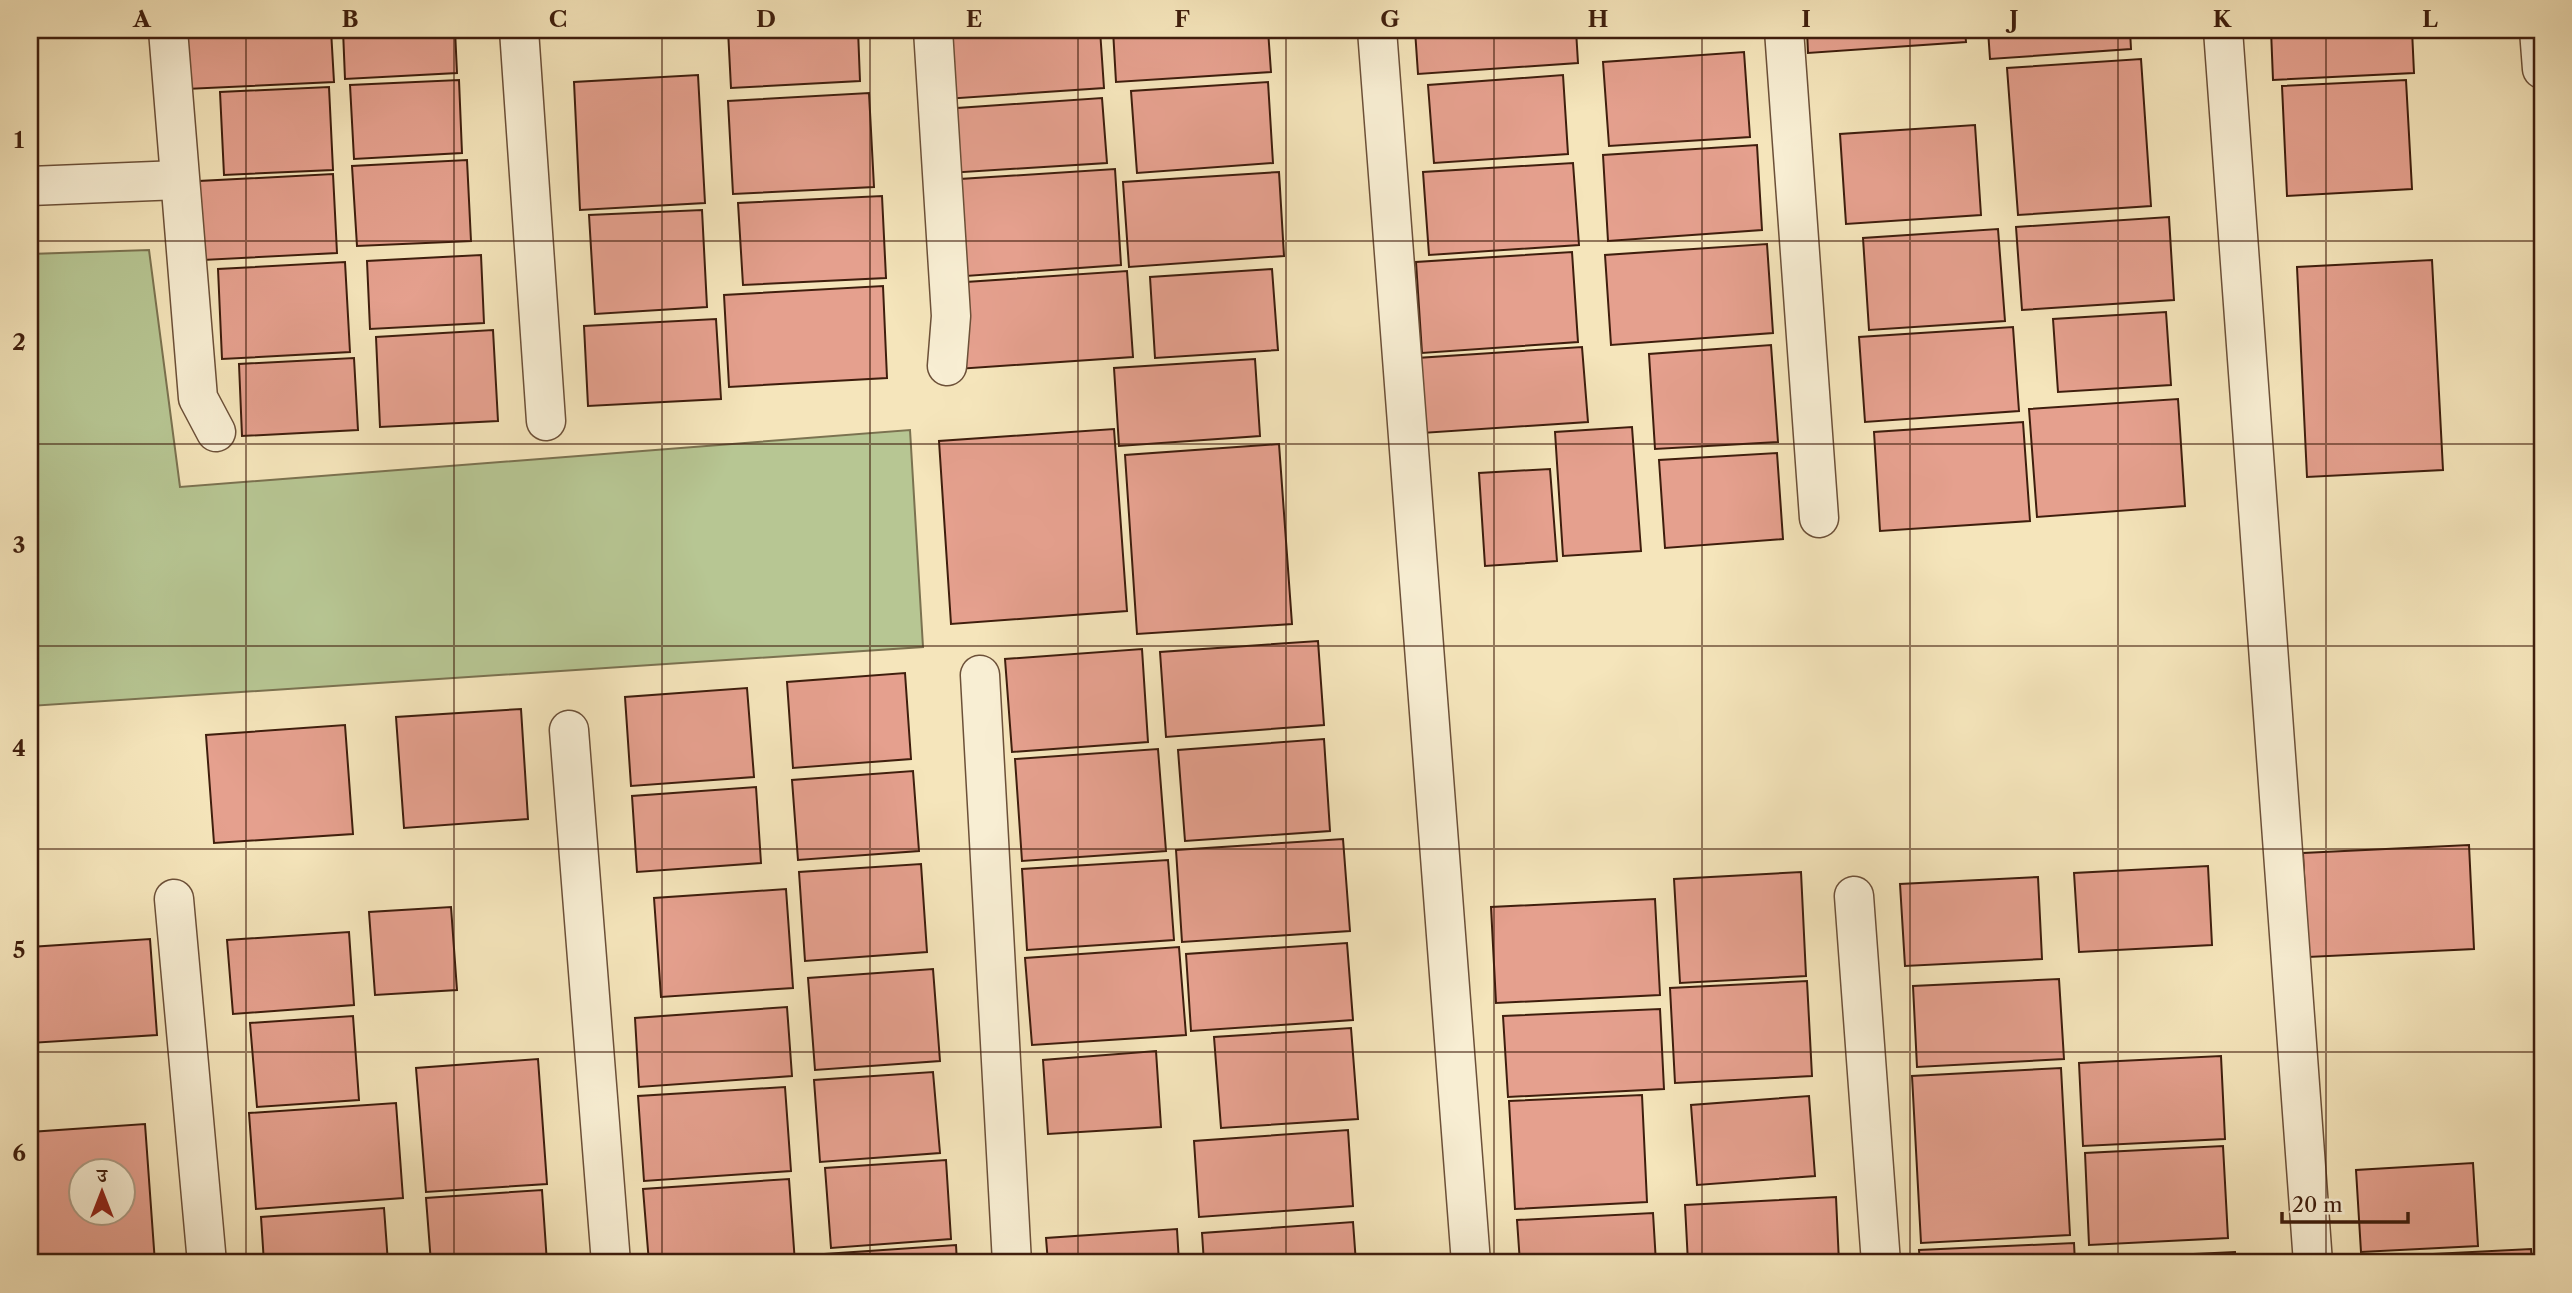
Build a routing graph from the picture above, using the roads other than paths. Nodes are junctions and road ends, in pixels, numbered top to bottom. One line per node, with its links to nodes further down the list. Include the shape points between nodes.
1 (168, 30): 9 (street)
2 (519, 30): 12 (street)
3 (933, 30): 11 (street, via 951,316)
4 (1377, 30): 22 (street)
5 (1784, 30): 14 (street)
6 (2223, 30): 24 (street)
7 (2539, 30): 8 (street)
8 (2542, 69)
9 (179, 180): 10 (street); 13 (street, via 198,398)
10 (30, 186)
11 (947, 366)
12 (546, 421)
13 (216, 432)
14 (1819, 518)
15 (980, 675): 21 (street)
16 (569, 730): 20 (street)
17 (1854, 896): 23 (street)
18 (174, 899): 19 (street)
19 (207, 1263)
20 (611, 1263)
21 (1012, 1263)
22 (1471, 1263)
23 (1881, 1263)
24 (2312, 1263)

